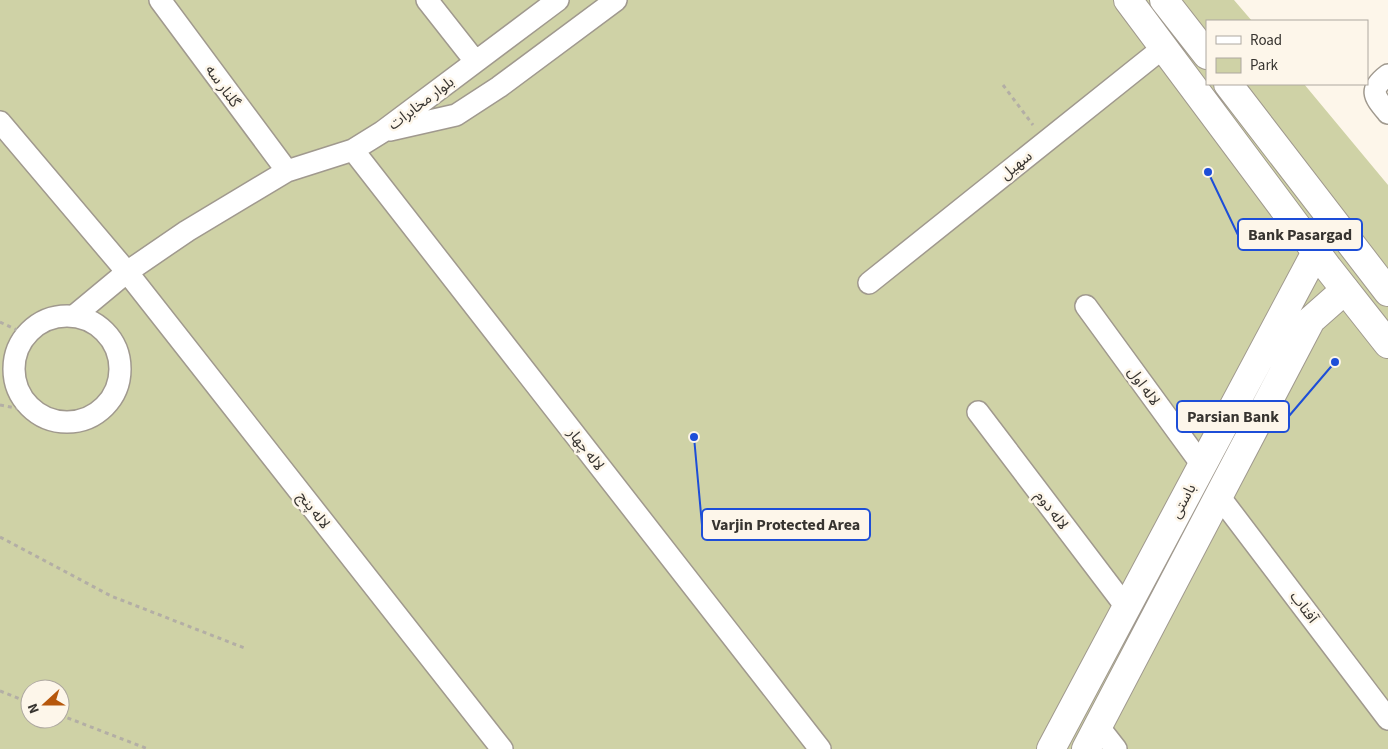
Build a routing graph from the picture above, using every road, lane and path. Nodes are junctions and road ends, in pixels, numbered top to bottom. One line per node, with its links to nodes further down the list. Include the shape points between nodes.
1 (160, 0): 18 (street, گلنار سه)
2 (427, 0): 9 (street)
3 (558, 0): 9 (street, بلوار مخابرات)
4 (616, 0): 15 (street, بلوار مخابرات, via 456,115)
5 (1128, 0): 7 (street)
6 (1164, 0): 8 (street)
7 (1164, 48): 16 (street, سهیل); 19 (street)
8 (1206, 54)
9 (476, 62): 15 (street, بلوار مخابرات)
10 (1381, 81): 13 (street, via 1375,95)
11 (1003, 85): 16 (path)
12 (1229, 85): 23 (street)
13 (1388, 114)
14 (0, 122): 20 (street, لاله پنج)
15 (382, 132): 17 (street)
16 (1046, 142): 21 (street, سهیل)
17 (353, 150): 18 (street); 44 (street, لاله چهار)
18 (287, 171): 20 (street, via 187,231)
19 (1316, 252): 22 (street); 32 (street, باستی)
20 (127, 272): 25 (street); 43 (street, لاله پنج)
21 (869, 284)
22 (1345, 290): 28 (street); 33 (street, باستی, via 1311,320)
23 (1388, 292)
24 (1086, 306): 32 (street, لاله اول)
25 (74, 316): 27 (street, via 56,317 40,323); 30 (street, via 105,331 115,345 120,362 119,380 113,396 102,410 86,419 52,420)
26 (0, 322): 27 (path)
27 (27, 334): 30 (street, via 14,366 16,384)
28 (1388, 344)
29 (0, 406): 30 (path)
30 (36, 412)
31 (978, 412): 35 (street, لاله دوم)
32 (1202, 465): 35 (street, باستی)
33 (1219, 496): 40 (street, آفتاب); 41 (street, باستی)
34 (0, 537): 36 (path, via 111,596)
35 (1126, 608): 45 (street, باستی)
36 (247, 649)
37 (0, 691): 38 (path)
38 (20, 699)
39 (70, 719): 42 (path)
40 (1388, 719)
41 (1092, 738): 46 (street)
42 (148, 749)
43 (502, 749)
44 (820, 749)
45 (1050, 749)
46 (1116, 749)

